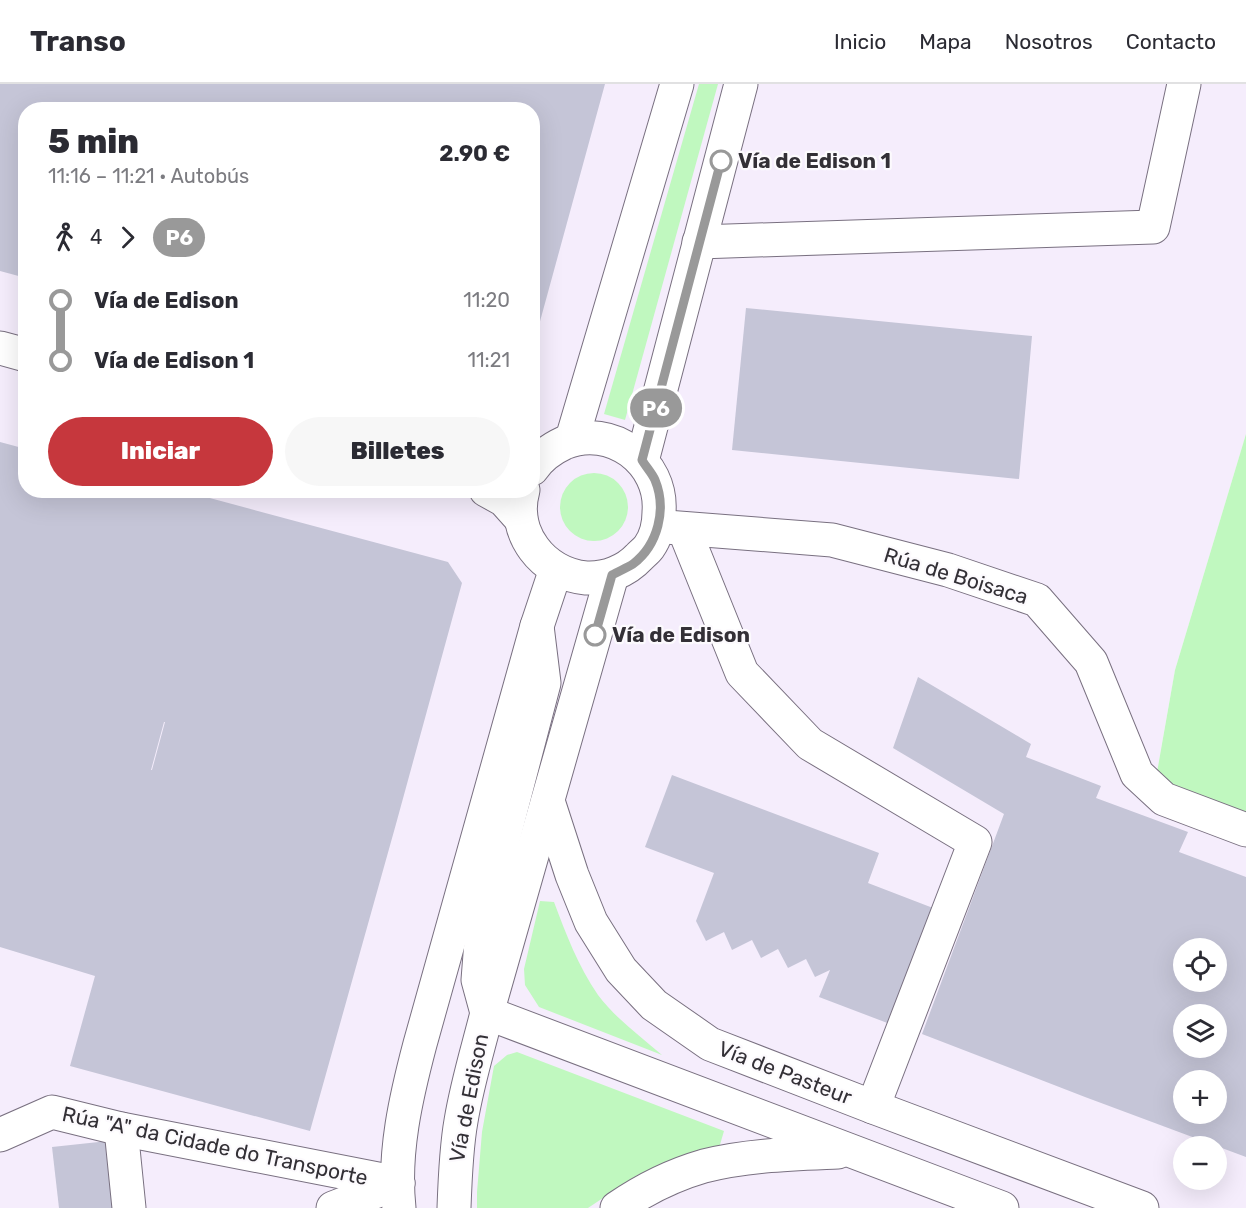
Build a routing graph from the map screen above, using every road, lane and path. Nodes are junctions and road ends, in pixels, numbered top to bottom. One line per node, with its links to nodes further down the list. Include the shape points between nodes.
1 (677, 84): 7 (street)
2 (741, 84): 4 (street)
3 (1184, 84): 4 (street, via 1153,227)
4 (699, 242): 9 (street)
5 (0, 348): 6 (street)
6 (18, 353)
7 (572, 440): 8 (street); 9 (street, via 610,440)
8 (540, 459)
9 (642, 460): 12 (street, via 655,479)
10 (500, 498): 11 (street)
11 (522, 505): 13 (street, via 527,539 539,556)
12 (671, 527): 14 (street, via 633,564); 17 (street, Rúa de Boisaca, via 832,540 948,570 1037,600 1092,662 1137,774 1164,799); 19 (street, via 742,672 810,744 975,842)
13 (556, 569): 14 (street, via 574,577); 15 (street)
14 (612, 575): 16 (street, Vía de Edison)
15 (537, 626): 18 (street, via 544,683 483,916 478,980); 23 (street, via 420,1044 406,1103)
16 (548, 801): 18 (street, Vía de Edison); 19 (street, Vía de Pasteur, via 591,922 621,970 654,1005 710,1044)
17 (1246, 830)
18 (487, 1013): 22 (street); 26 (street, Vía de Edison, via 461,1121)
19 (873, 1107): 29 (street, Vía de Pasteur)
20 (121, 1129): 21 (street, Rúa "A" da Cidade do Transporte, via 52,1112); 23 (street, Rúa "A" da Cidade do Transporte); 24 (street)
21 (0, 1135)
22 (852, 1151): 27 (street, via 744,1158 703,1167 664,1181); 28 (street)
23 (398, 1196): 25 (street)
24 (129, 1208)
25 (333, 1208)
26 (454, 1208)
27 (616, 1208)
28 (1002, 1208)
29 (1142, 1208)

